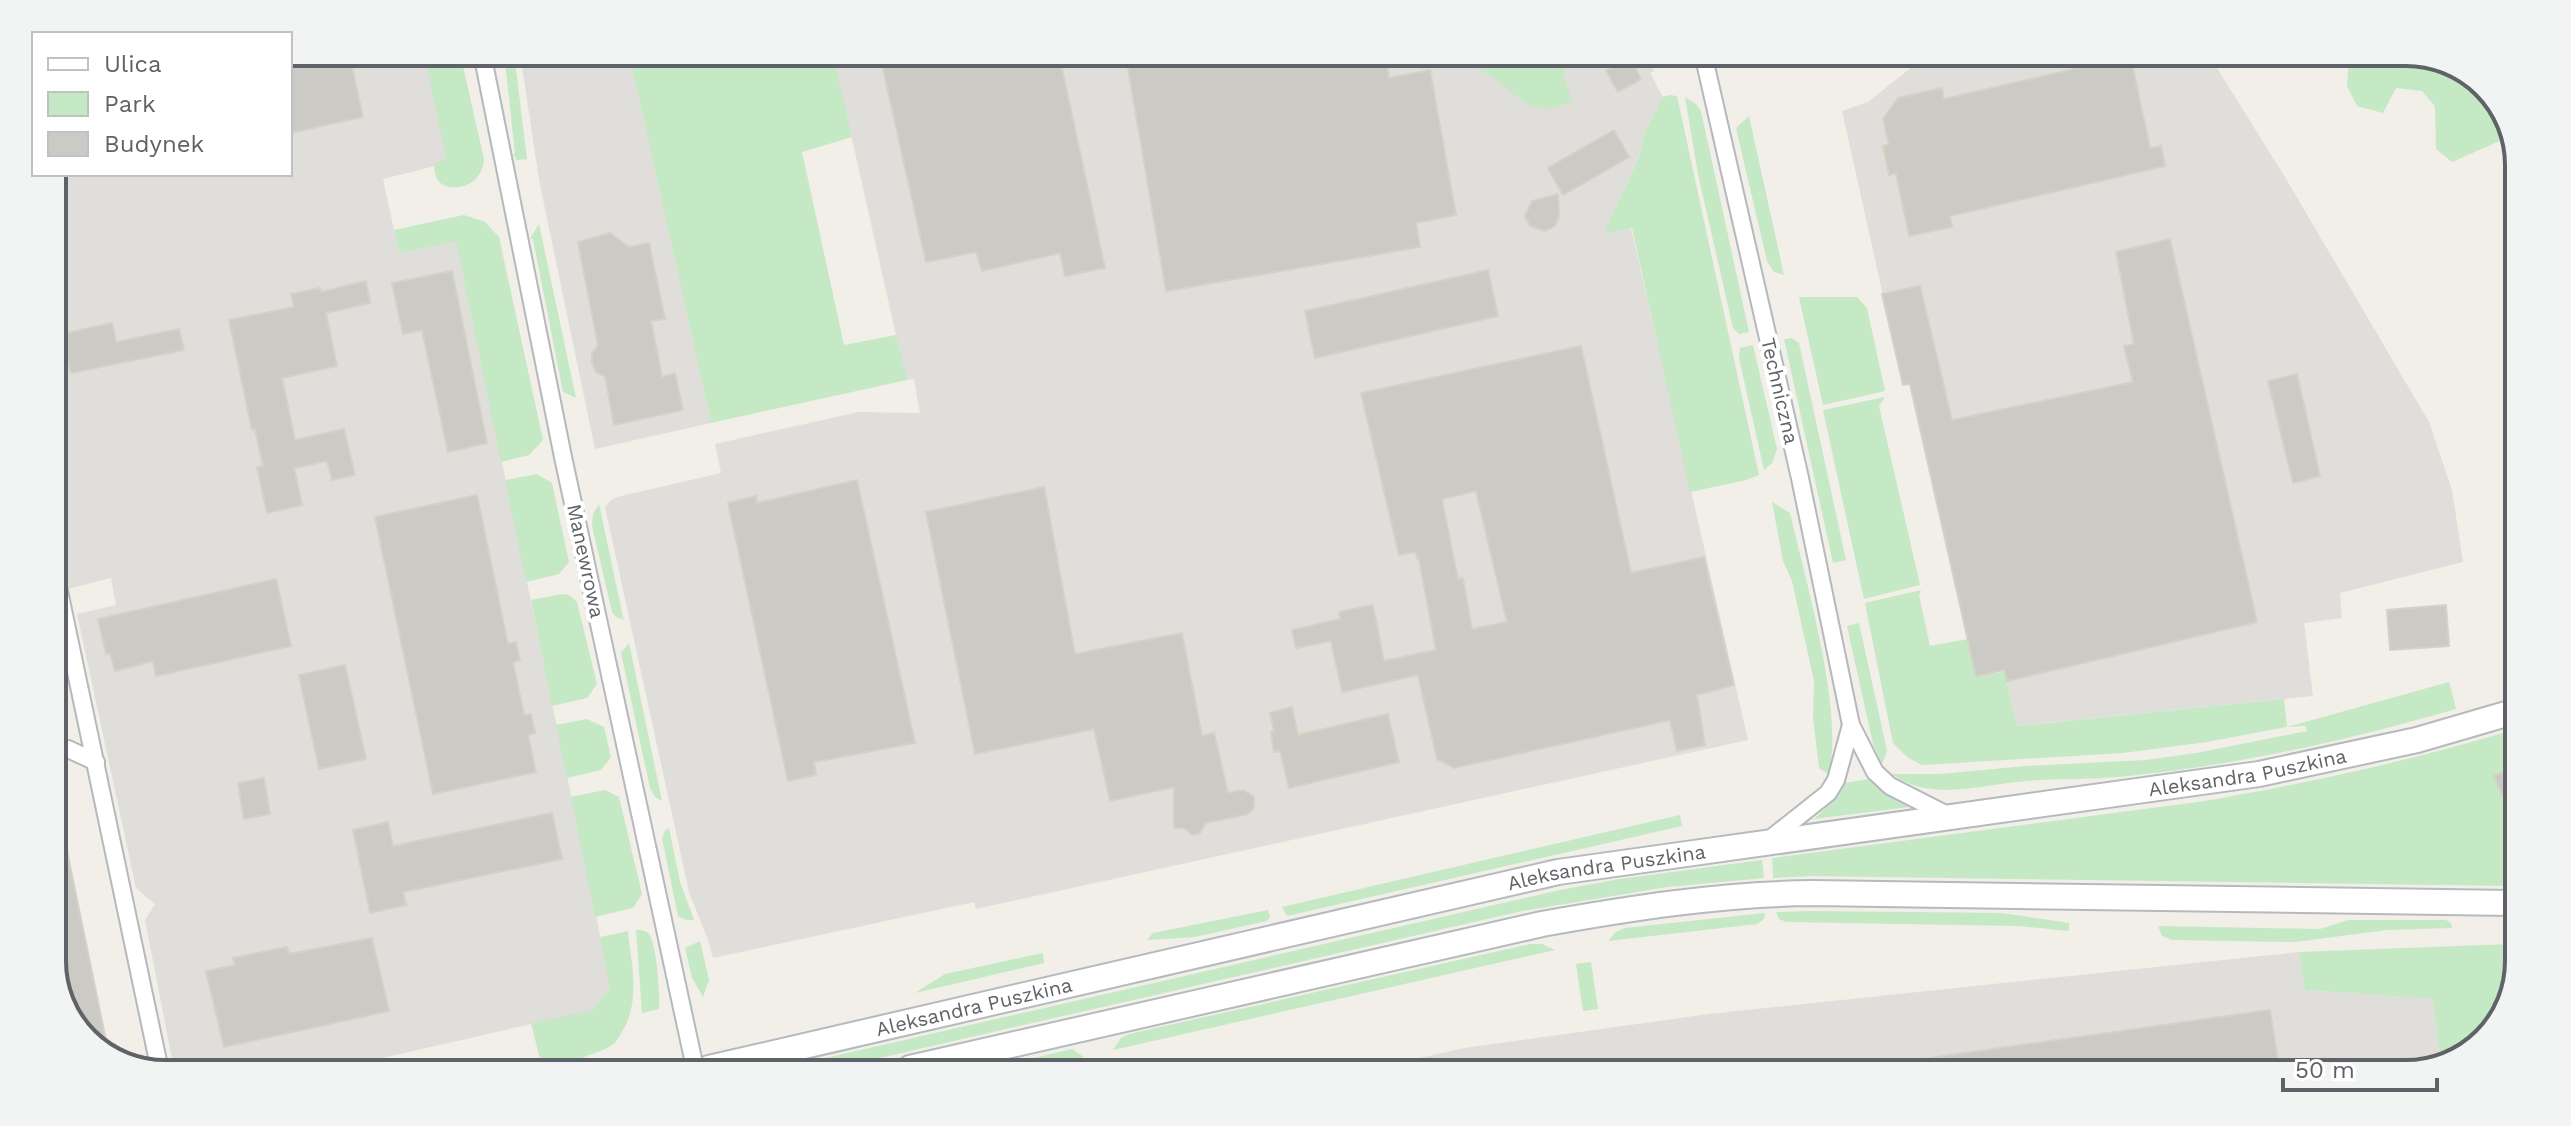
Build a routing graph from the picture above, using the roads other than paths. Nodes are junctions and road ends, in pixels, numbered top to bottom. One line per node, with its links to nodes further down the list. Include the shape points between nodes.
1 (485, 66): 12 (street, Manewrowa)
2 (1706, 66): 5 (street, Techniczna)
3 (66, 623): 7 (street)
4 (2505, 714): 8 (main road, Aleksandra Puszkina, via 2417,740 2259,774)
5 (1851, 725): 8 (street, Techniczna, via 1875,772 1890,786); 9 (street, Techniczna, via 1828,793)
6 (66, 749): 7 (street)
7 (96, 762): 11 (street)
8 (1952, 818): 9 (main road, Aleksandra Puszkina)
9 (1766, 842): 13 (main road, Aleksandra Puszkina, via 1558,872)
10 (2505, 903): 14 (main road, via 1813,893 1686,902 1471,939)
11 (158, 1059)
12 (693, 1060)
13 (744, 1060)
14 (945, 1060)

